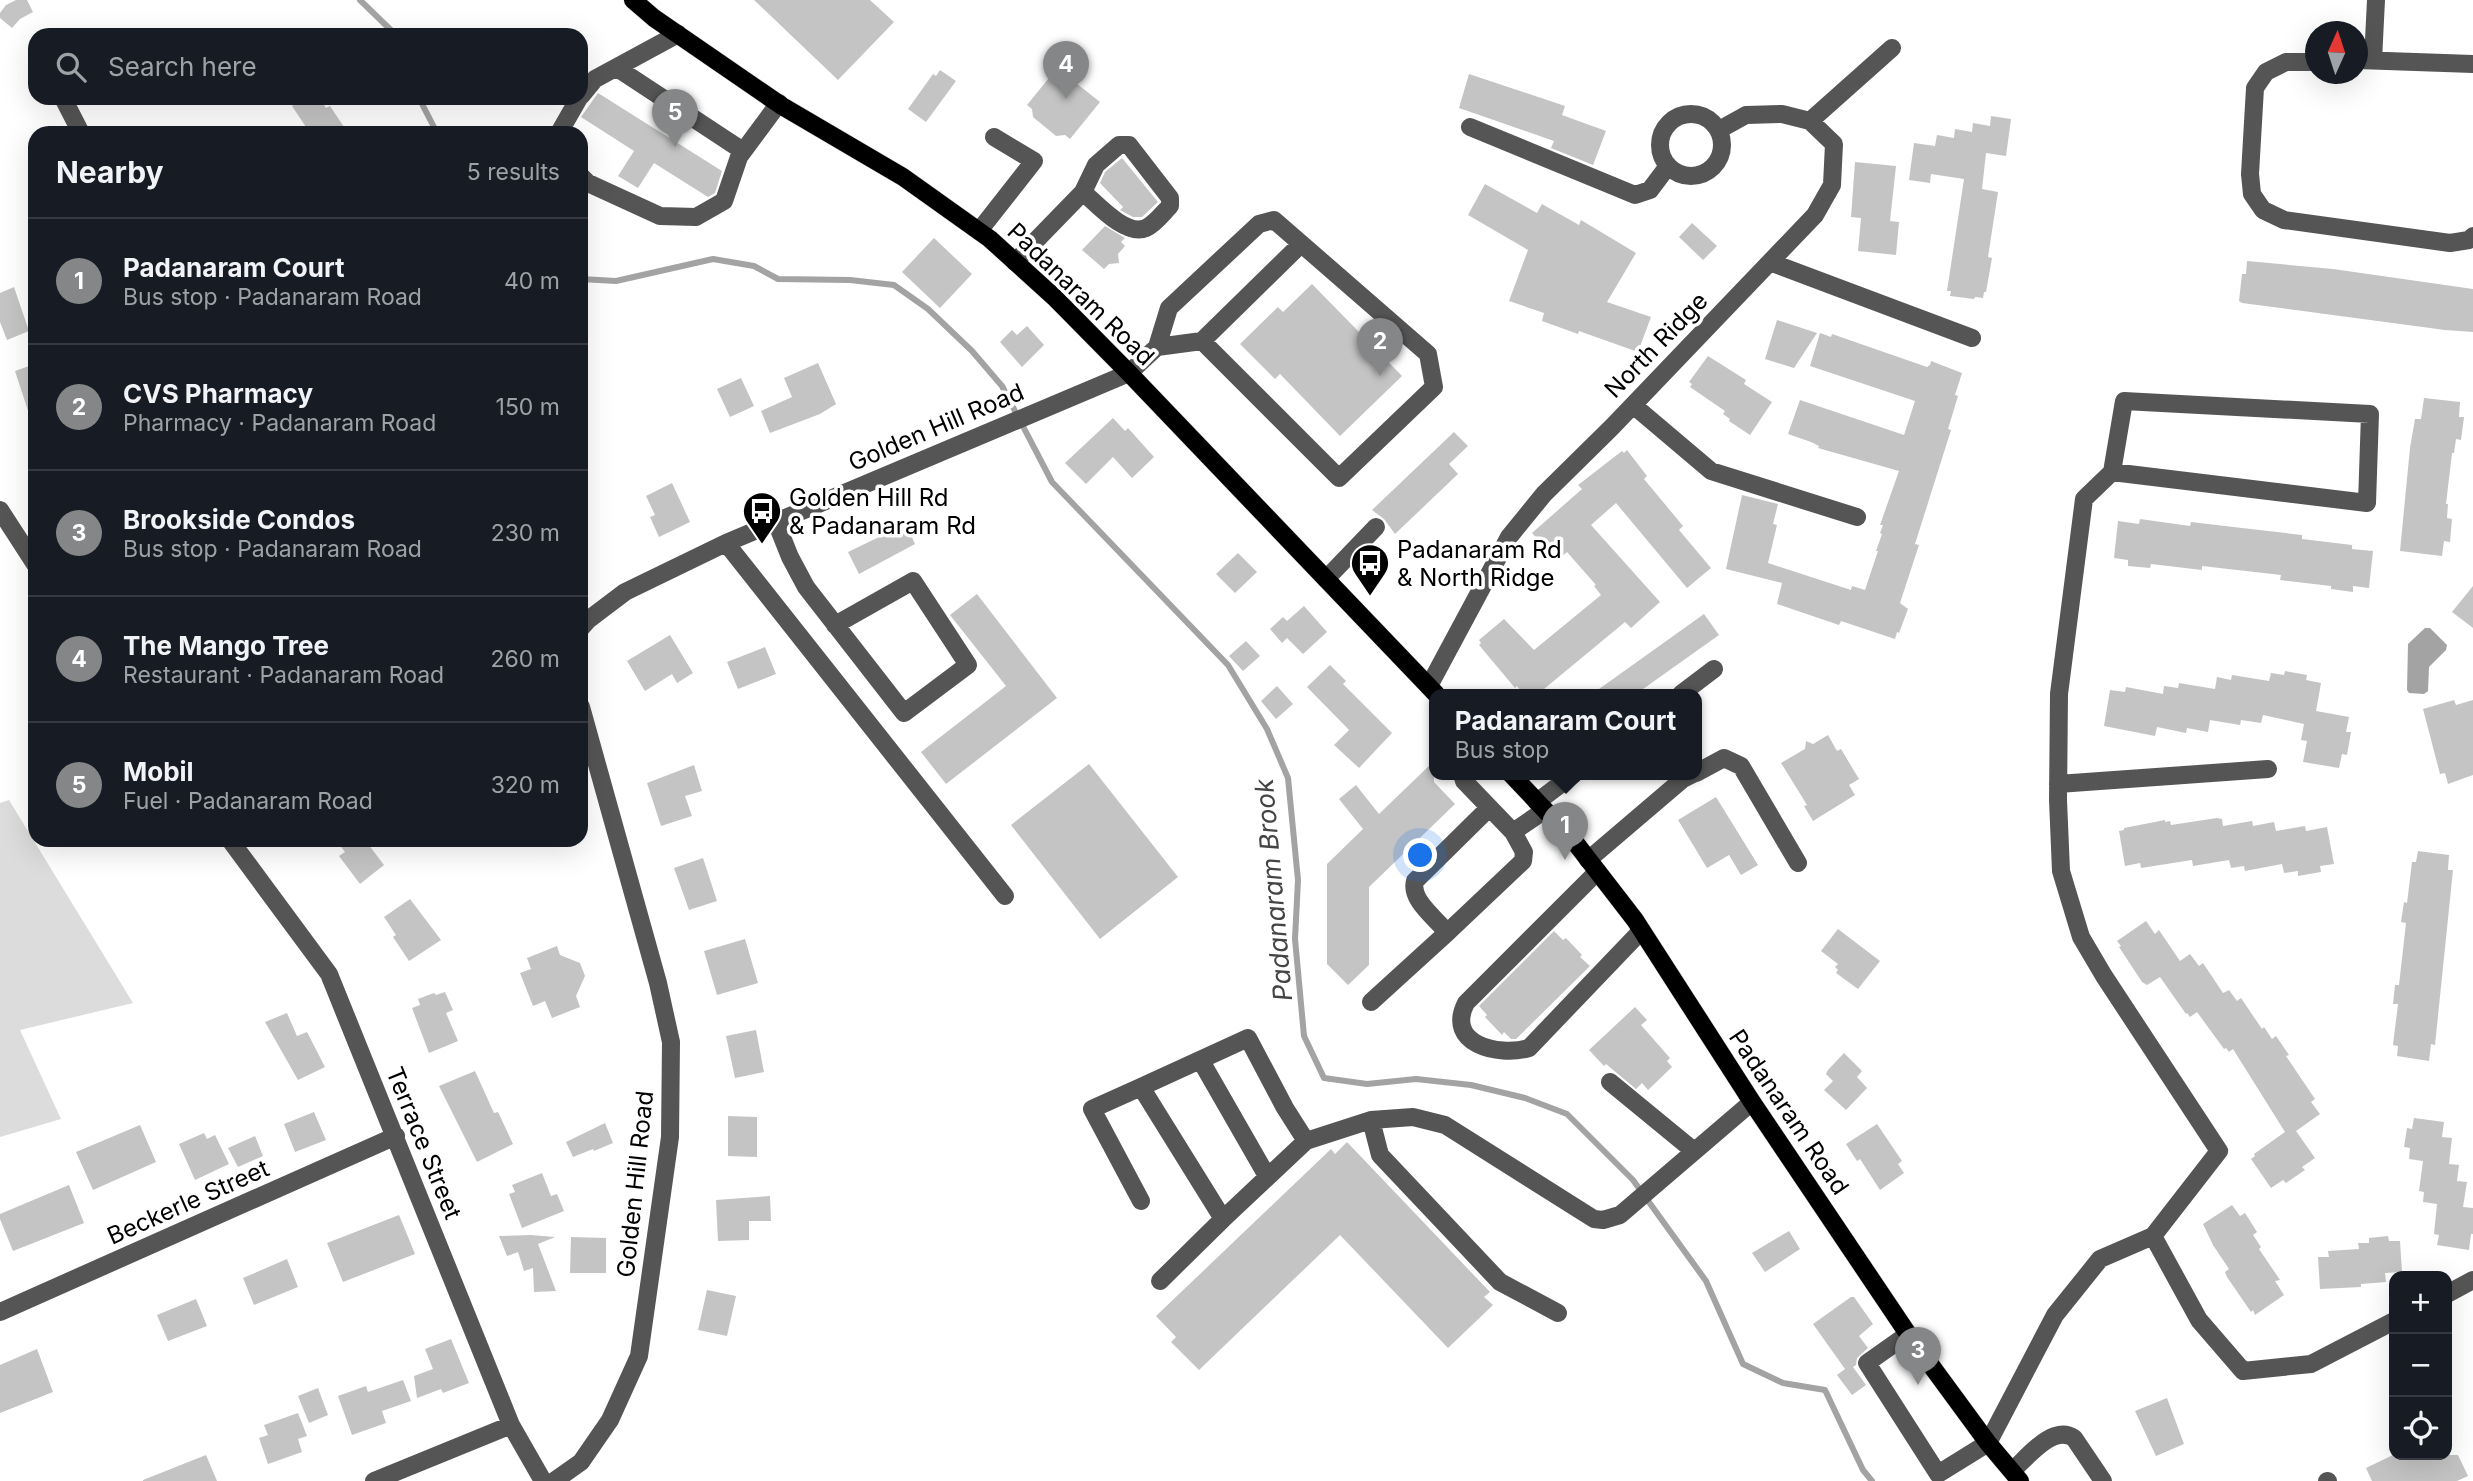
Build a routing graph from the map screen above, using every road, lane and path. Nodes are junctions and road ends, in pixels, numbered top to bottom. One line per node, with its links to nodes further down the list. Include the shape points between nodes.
1 (632, 0): 3 (main road, Padanaram Road)
2 (2376, 0): 4 (street)
3 (678, 34): 9 (street); 11 (main road, Padanaram Road)
4 (2368, 44)
5 (1892, 48): 14 (street)
6 (2368, 60): 8 (street)
7 (2305, 62): 25 (street, via 2286,62 2266,72 2255,88 2250,174 2252,194 2263,210 2284,220 2450,243)
8 (2473, 64)
9 (617, 68): 10 (street); 20 (street)
10 (588, 87)
11 (779, 103): 20 (street); 24 (main road, Padanaram Road, via 903,177)
12 (67, 105): 15 (street)
13 (575, 105): 16 (street)
14 (1810, 121): 18 (street, via 1783,114 1746,115); 28 (street, North Ridge, via 1834,144 1832,185 1815,215)
15 (78, 126)
16 (563, 126)
17 (1470, 127): 21 (street, via 1635,195 1650,190)
18 (1718, 130): 21 (street, via 1722,152 1710,170 1688,176); 21 (street, via 1701,116 1678,117 1662,133 1660,145)
19 (994, 137): 24 (street, via 1034,160)
20 (743, 151): 22 (street, via 724,201 696,217 660,216)
21 (1668, 166)
22 (588, 183)
23 (1083, 192): 23 (street, via 1096,165 1119,145 1129,145 1170,198 1170,206 1149,227 1128,230); 27 (street)
24 (979, 231): 27 (main road, Padanaram Road)
25 (2473, 236)
26 (1301, 244): 30 (street); 30 (street, via 1428,355 1434,387 1339,478); 31 (street, via 1274,220 1259,224 1169,308)
27 (1015, 262): 32 (main road, Padanaram Road)
28 (1770, 262): 29 (street); 33 (street, North Ridge)
29 (1972, 338)
30 (1202, 341): 31 (street)
31 (1157, 347): 32 (street)
32 (1129, 373): 37 (street, Golden Hill Road); 41 (main road, Padanaram Road)
33 (1633, 405): 36 (street, via 1712,471); 46 (street, North Ridge, via 1544,494 1509,537)
34 (2112, 472): 34 (street, via 2367,503 2370,414 2124,401); 55 (street, via 2084,499 2059,694)
35 (0, 510): 40 (street)
36 (1857, 517)
37 (776, 522): 39 (street, Golden Hill Road); 43 (street, via 806,587)
38 (1376, 527): 41 (street)
39 (726, 543): 42 (street, Golden Hill Road, via 625,592); 62 (street)
40 (28, 553)
41 (1326, 579): 45 (main road, Padanaram Road)
42 (588, 620)
43 (835, 625): 43 (street, via 904,713 968,665 913,581)
44 (1714, 668): 47 (street)
45 (1431, 689)
46 (1433, 689)
47 (1687, 689)
48 (588, 732): 90 (street, Golden Hill Road, via 671,1042 670,1137 639,1356 610,1420 581,1462)
49 (1702, 769): 60 (street, via 1724,758 1741,766)
50 (2268, 769): 55 (street)
51 (1464, 780): 57 (street)
52 (1517, 780): 56 (main road, Padanaram Road)
53 (1568, 780): 56 (street)
54 (1682, 780): 61 (street)
55 (2059, 784): 77 (street, via 2061,872 2081,937 2219,1151)
56 (1541, 806): 58 (street); 61 (main road, Padanaram Road)
57 (1489, 808): 58 (street); 63 (street, via 1415,881 1416,896)
58 (1513, 832): 63 (street, via 1524,852 1522,861)
59 (235, 847): 71 (street, Terrace Street, via 329,974)
60 (1798, 863)
61 (1593, 866): 64 (main road, Padanaram Road); 64 (street, via 1466,1003 1462,1032 1493,1050 1514,1053 1529,1048)
62 (1005, 896)
63 (1448, 931): 65 (street)
64 (1641, 931): 69 (main road, Padanaram Road)
65 (1371, 1002)
66 (1201, 1061): 68 (street); 72 (street, via 1248,1038); 74 (street)
67 (1610, 1082): 73 (street)
68 (1141, 1087): 75 (street, via 1093,1109); 76 (street)
69 (1752, 1102): 73 (street); 84 (main road, Padanaram Road)
70 (1371, 1120): 72 (street); 73 (street, via 1413,1116 1445,1125 1594,1219 1603,1220 1620,1215); 82 (street, via 1380,1154 1500,1282)
71 (396, 1136): 81 (street, Beckerle Street); 85 (street, Terrace Street)
72 (1306, 1141): 74 (street)
73 (1694, 1151)
74 (1267, 1176): 76 (street)
75 (1141, 1201)
76 (1223, 1219): 78 (street)
77 (2153, 1236): 83 (street, via 2199,1320 2243,1371 2311,1364); 86 (street, via 2100,1259 2055,1315)
78 (1160, 1280)
79 (2473, 1280): 80 (street)
80 (2452, 1291)
81 (0, 1312)
82 (1558, 1313)
83 (2389, 1324)
84 (1908, 1334): 86 (main road, Padanaram Road); 86 (street, via 1867,1363 1938,1474)
85 (511, 1425): 88 (street); 89 (street, Terrace Street)
86 (1988, 1443): 87 (main road, Padanaram Road)
87 (2016, 1476): 91 (street, via 2047,1440 2067,1434)
88 (374, 1481)
89 (543, 1481)
90 (554, 1481)
91 (2103, 1481)

